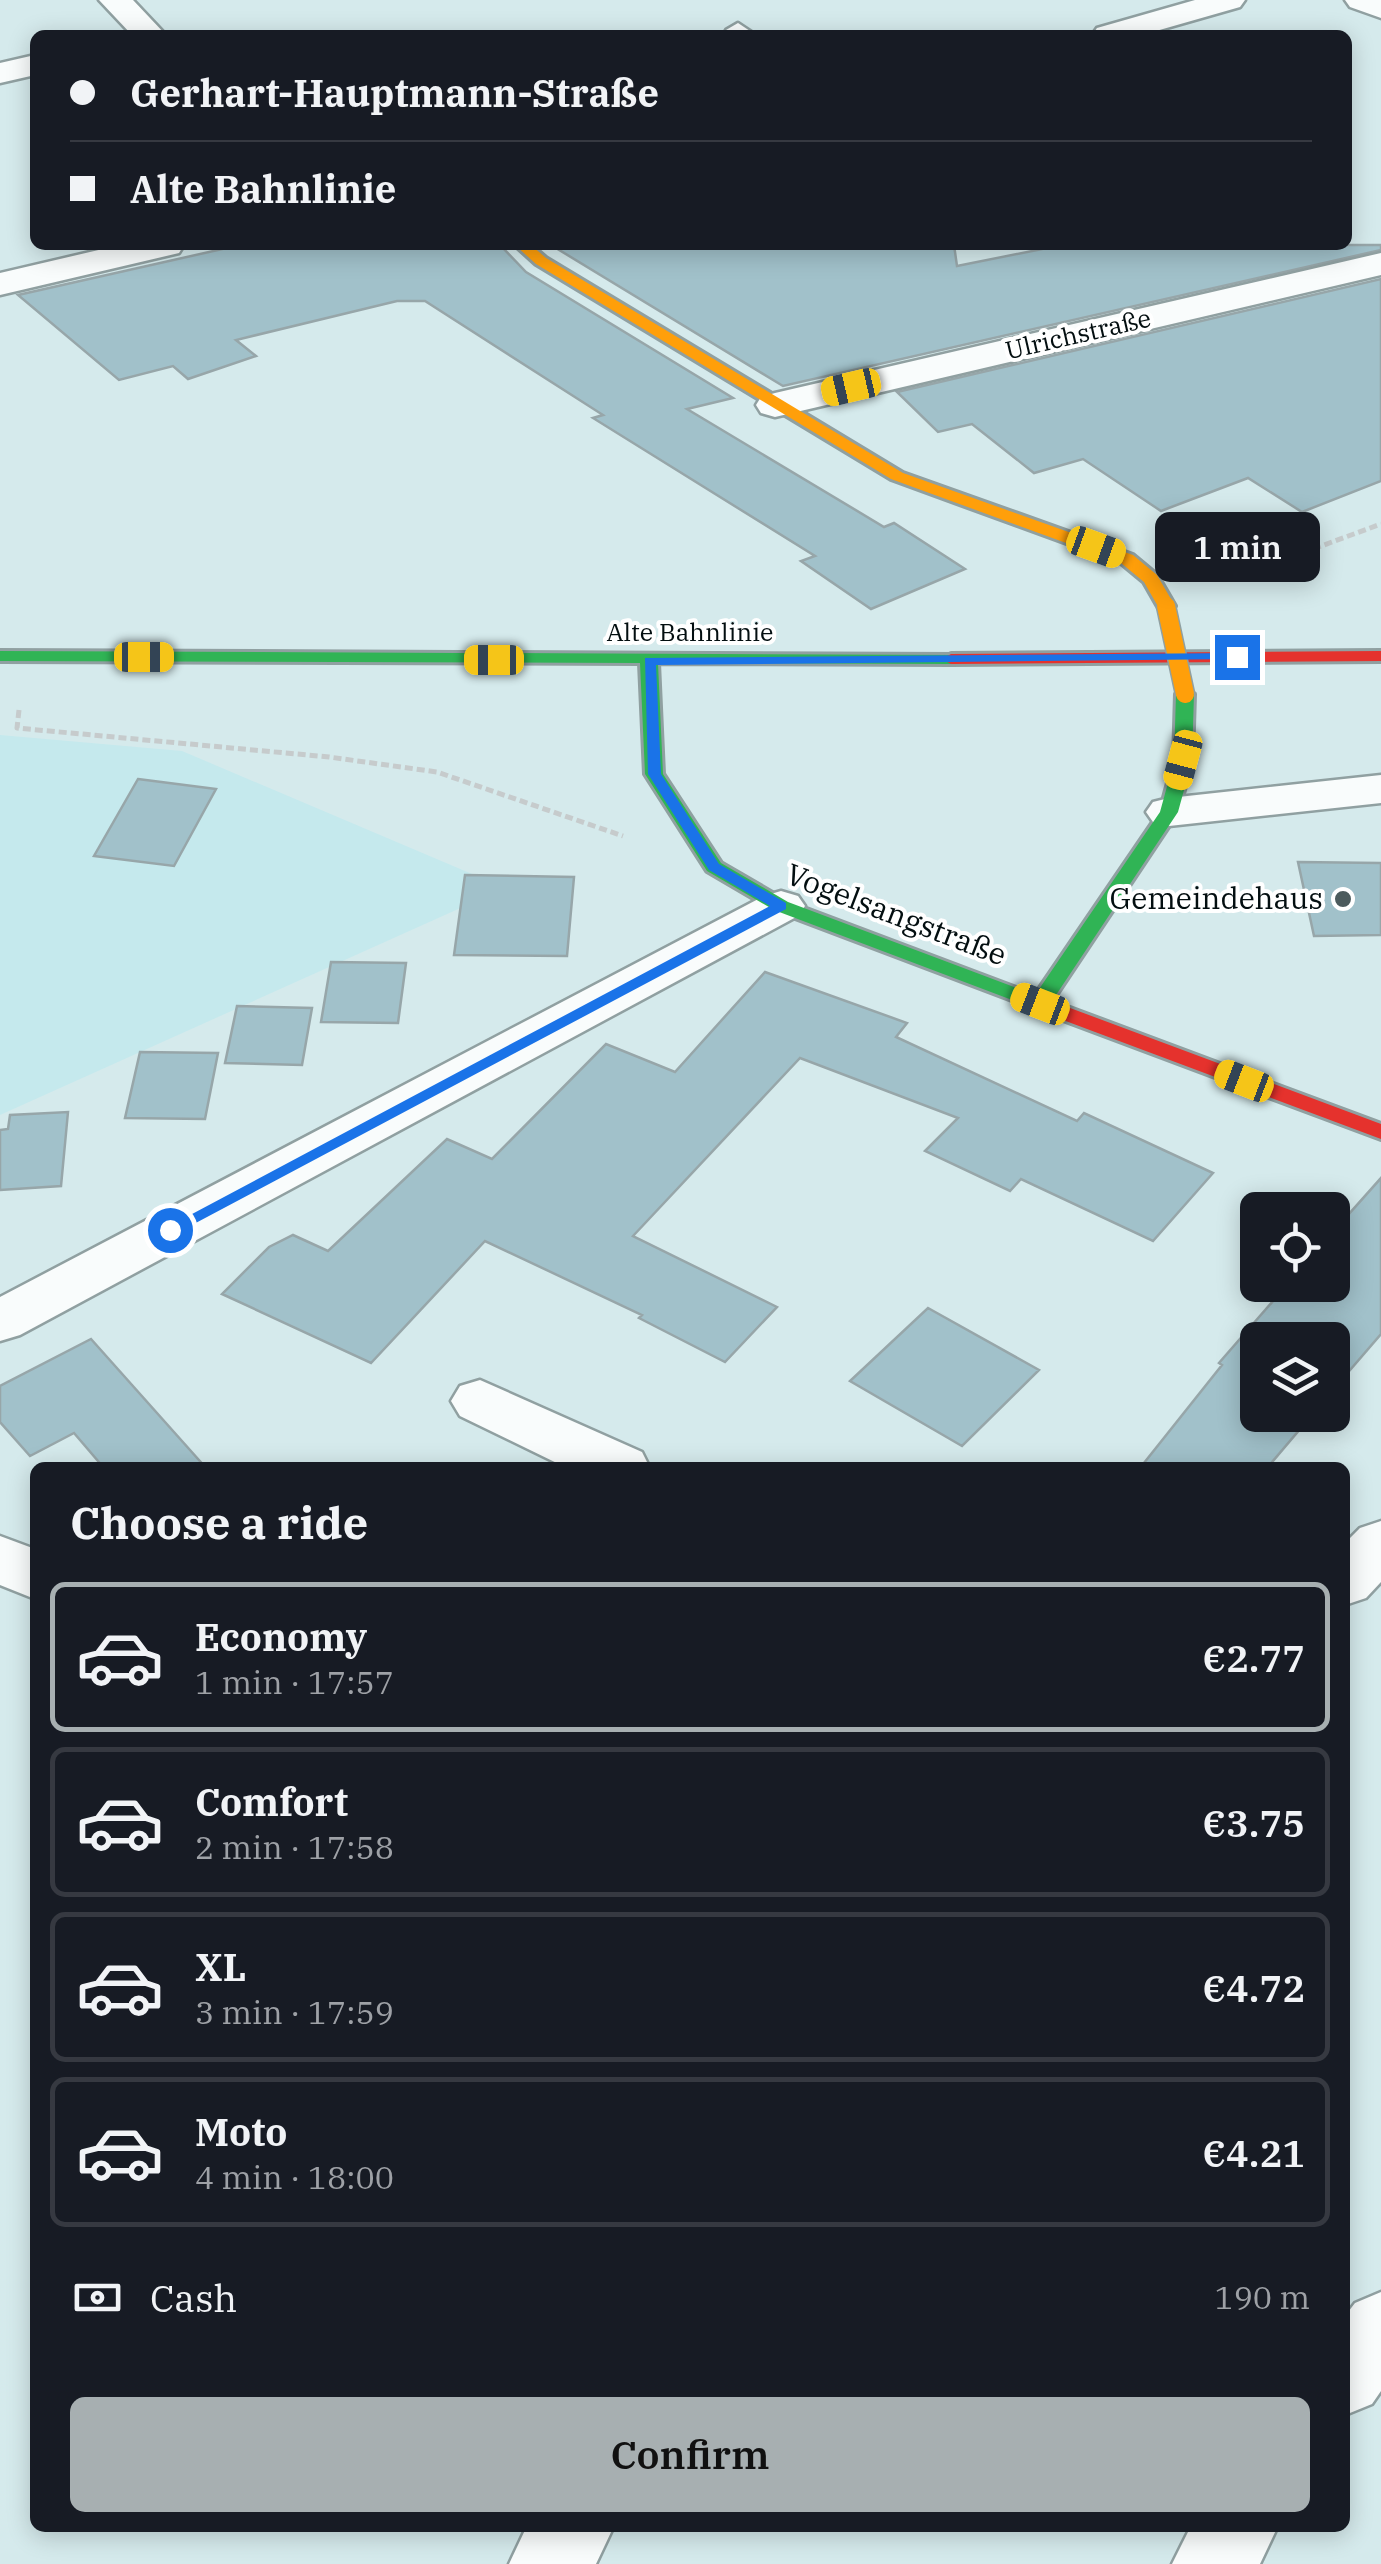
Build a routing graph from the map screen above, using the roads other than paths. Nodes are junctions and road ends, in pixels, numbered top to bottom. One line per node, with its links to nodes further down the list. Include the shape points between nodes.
1 (115, 0): 5 (street)
2 (1229, 0): 6 (street)
3 (1361, 0): 4 (street)
4 (1381, 9)
5 (145, 30)
6 (1125, 30)
7 (30, 66): 8 (street)
8 (0, 73)
9 (145, 250): 12 (street)
10 (528, 250): 13 (street)
11 (1381, 264): 13 (street, Ulrichstraße)
12 (0, 284)
13 (775, 405): 18 (street, bridge, via 897,476 1145,570 1163,597 1185,694 1183,760)
14 (0, 656): 16 (street, Alte Bahnlinie)
15 (1381, 656): 16 (street, Alte Bahnlinie)
16 (650, 661): 19 (street, Vogelsangstraße, via 654,774 714,867)
17 (1381, 788): 18 (street)
18 (1169, 812): 20 (street)
19 (781, 906): 20 (street, Vogelsangstraße); 22 (street)
20 (1040, 1004): 21 (street, Vogelsangstraße)
21 (1381, 1132)
22 (0, 1321)
23 (480, 1401): 24 (street)
24 (608, 1462)
25 (1381, 1544): 28 (street)
26 (0, 1559): 27 (street)
27 (30, 1573)
28 (1350, 1577)
29 (1381, 2328): 30 (street)
30 (1350, 2371)
31 (571, 2532): 33 (street)
32 (1235, 2532): 34 (street)
33 (548, 2564)
34 (1211, 2564)

